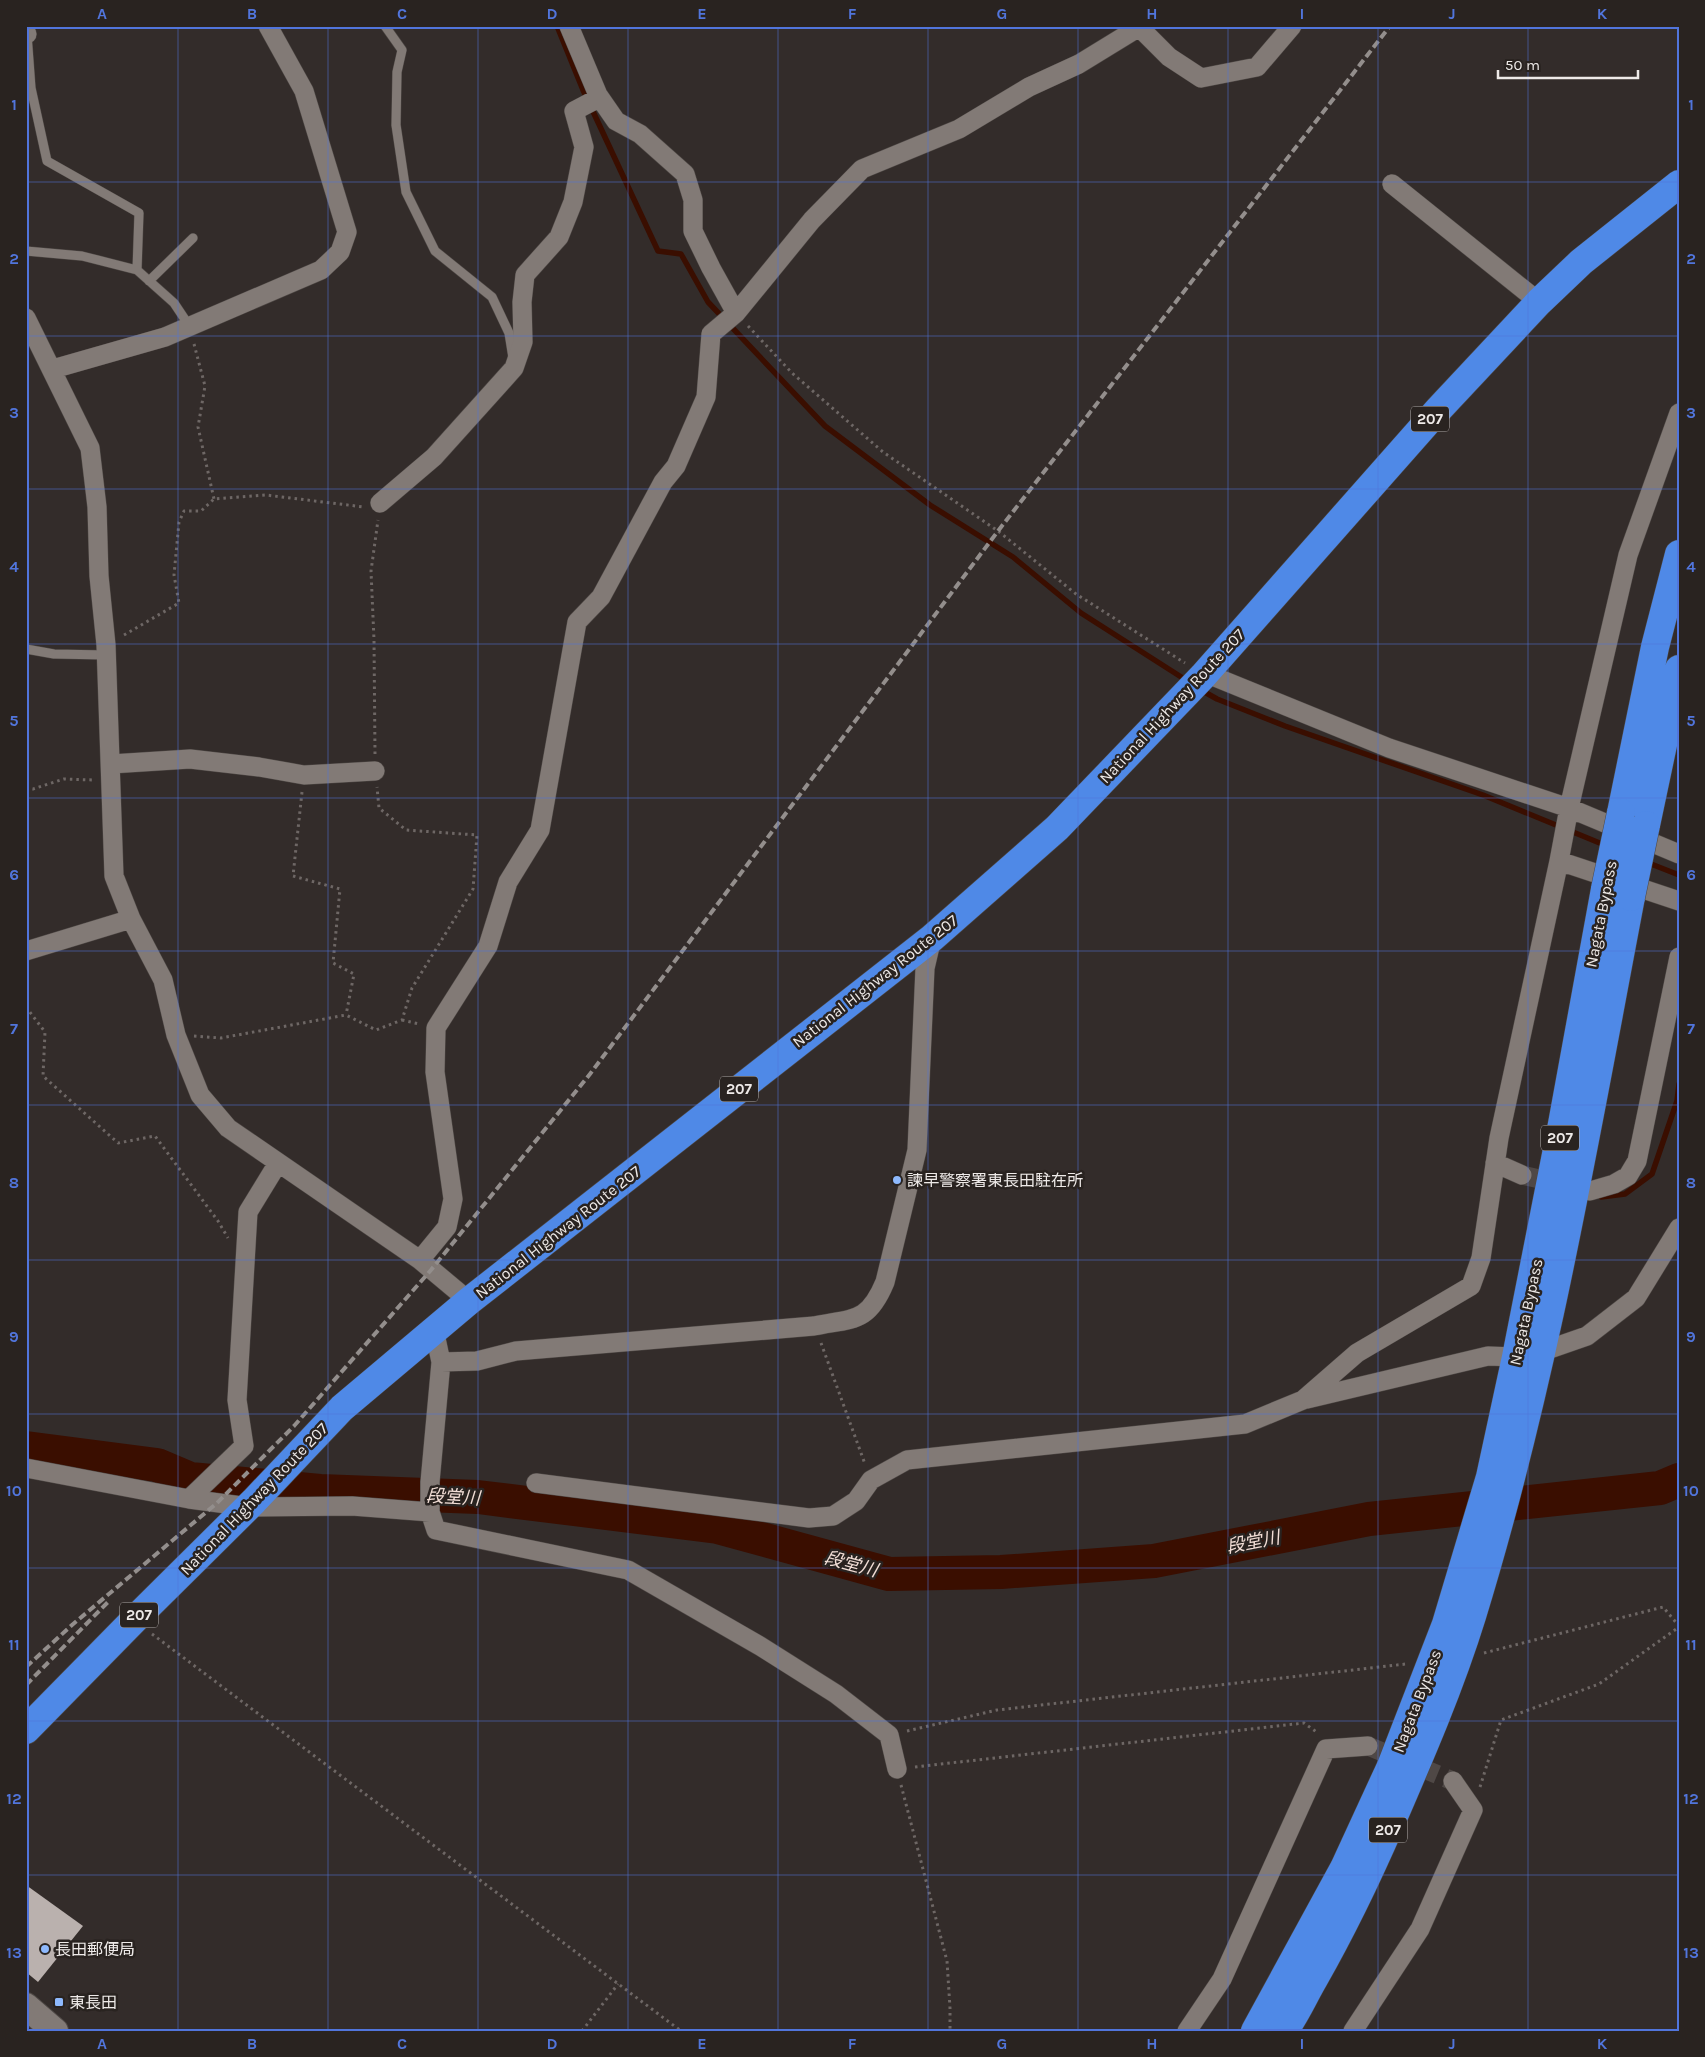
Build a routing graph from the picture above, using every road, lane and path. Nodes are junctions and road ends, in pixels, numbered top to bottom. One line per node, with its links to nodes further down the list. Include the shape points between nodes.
1 (385, 26): 18 (lane, via 402,50 397,72 396,125 406,192 435,251 492,296 510,333)
2 (569, 26): 7 (street)
3 (1292, 26): 4 (street, via 1257,67 1201,78 1169,57)
4 (1141, 27): 15 (street, via 959,129 862,169 812,220)
5 (270, 28): 17 (street, via 304,91 347,232 340,252 321,270)
6 (26, 34): 12 (lane, via 31,88 47,161 139,213)
7 (596, 98): 15 (street, via 616,122 640,134 686,174 692,200 693,231); 18 (street, via 574,111 584,147 573,202 559,237 526,275 522,302 523,342)
8 (1392, 184): 14 (street)
9 (1679, 184): 14 (highway, National Highway Route 207 / 207, via 1581,262)
10 (193, 238): 13 (lane)
11 (26, 251): 12 (lane, via 82,256)
12 (137, 270): 13 (lane)
13 (149, 281): 17 (lane, via 174,303)
14 (1539, 302): 27 (highway, National Highway Route 207 / 207, via 1438,410)
15 (735, 314): 27 (path, via 792,373 883,452 998,531 1076,594 1179,660); 48 (street, via 711,334 706,397 676,466 663,482 601,598 577,622 540,830 508,882 488,946 436,1028 435,1072 453,1199 447,1227)
16 (26, 318): 19 (street)
17 (190, 327): 19 (street, via 165,338); 21 (path, via 206,386 198,427)
18 (514, 368): 22 (street, via 434,457)
19 (52, 369): 25 (street, via 90,448)
20 (1679, 412): 32 (street, via 1628,555)
21 (214, 499): 22 (path, via 266,495 364,507); 25 (path, via 201,511 184,511 179,522 174,575 179,603)
22 (380, 503): 28 (path, via 371,570)
23 (1679, 554): 53 (highway, Nagata Bypass / 207, bridge, via 1605,889 1562,1124)
24 (26, 649): 25 (lane, via 54,654)
25 (106, 650): 29 (street)
26 (1679, 669): 53 (highway, Nagata Bypass / 207, bridge, via 1572,1200)
27 (1198, 681): 32 (street); 37 (highway, National Highway Route 207 / 207, via 1057,828)
28 (375, 771): 30 (street); 41 (path, via 379,808 406,830 477,836 473,889 412,988 402,1020 376,1030)
29 (112, 772): 30 (street, via 190,758); 31 (path); 36 (street, via 114,876)
30 (304, 775): 41 (path, via 293,876 340,890 333,963 354,974)
31 (26, 788)
32 (1568, 812): 33 (street); 34 (street)
33 (1679, 854)
34 (1559, 861): 35 (street); 44 (street)
35 (1679, 901)
36 (131, 919): 38 (street); 42 (street, via 163,980)
37 (932, 938): 50 (highway, National Highway Route 207 / 207); 51 (street, via 925,968 918,1150 885,1282 877,1301 862,1316)
38 (26, 951)
39 (1679, 957): 46 (street, via 1637,1161 1628,1176)
40 (26, 1007): 49 (path, via 45,1032 43,1076 118,1143 155,1136 218,1221)
41 (346, 1015): 42 (path, via 221,1038)
42 (176, 1035): 43 (street, via 200,1095 228,1128)
43 (278, 1162): 48 (street); 49 (street, via 248,1212)
44 (1495, 1164): 45 (street); 55 (street, via 1480,1258 1471,1286 1357,1353)
45 (1522, 1175)
46 (1590, 1191)
47 (1679, 1228): 53 (street, via 1636,1298 1587,1336)
48 (420, 1260): 50 (street)
49 (244, 1268): 59 (street, via 237,1400 244,1446)
50 (469, 1301): 52 (highway, National Highway Route 207 / 207)
51 (814, 1326): 54 (street, via 516,1351 477,1360); 57 (path)
52 (434, 1330): 54 (street); 60 (highway, National Highway Route 207 / 207, via 342,1408)
53 (1529, 1355): 55 (street, via 1488,1356); 64 (highway, Nagata Bypass / 207, via 1502,1513)
54 (441, 1362): 61 (street)
55 (1303, 1400): 57 (street, via 1245,1424 907,1460)
56 (26, 1468): 59 (street)
57 (871, 1480): 58 (street, via 856,1501 833,1516 808,1518)
58 (536, 1483)
59 (190, 1498): 60 (street)
60 (251, 1504): 61 (street, via 352,1506); 62 (highway, National Highway Route 207 / 207)
61 (430, 1512): 66 (street, via 436,1530 628,1570 760,1646 836,1694)
62 (134, 1620): 65 (highway, National Highway Route 207 / 207); 72 (path)
63 (1679, 1626): 64 (path, via 1663,1607 1484,1652); 71 (path, via 1599,1684 1501,1720)
64 (1446, 1658): 66 (path, via 997,1710); 79 (highway, Nagata Bypass / 207, via 1344,1868); 80 (highway, Nagata Bypass / 207, via 1413,1773 1367,1878)
65 (26, 1730)
66 (890, 1735): 69 (street)
67 (1368, 1746): 68 (street)
68 (1326, 1749): 69 (path, via 1319,1734 1304,1723); 78 (street, via 1222,1979)
69 (897, 1769): 77 (path, via 946,1961)
70 (1453, 1781): 71 (street)
71 (1473, 1810): 81 (street, via 1420,1929)
72 (618, 1984): 75 (path); 76 (path)
73 (26, 2006): 74 (main road)
74 (55, 2031)
75 (582, 2031)
76 (681, 2031)
77 (950, 2031)
78 (1187, 2031)
79 (1255, 2031)
80 (1284, 2031)
81 (1353, 2031)

